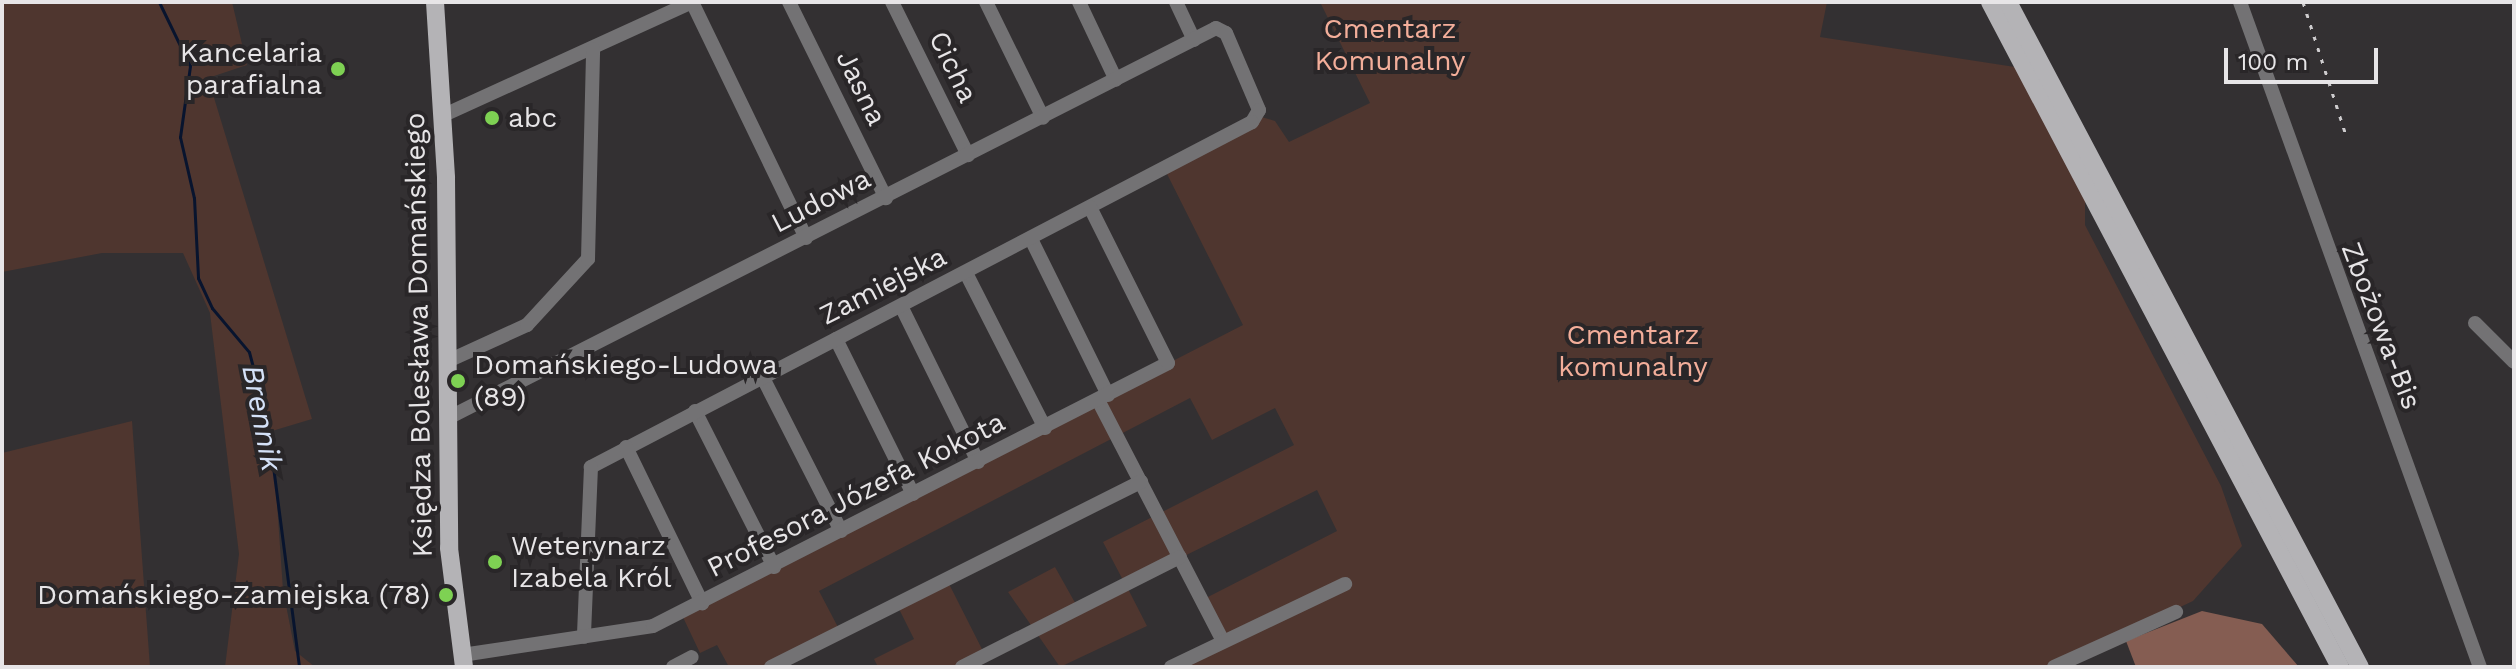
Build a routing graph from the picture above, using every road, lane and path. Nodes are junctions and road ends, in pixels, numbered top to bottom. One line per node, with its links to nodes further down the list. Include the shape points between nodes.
1 (435, 2): 15 (main road, Księdza Bolesława Domańskiego)
2 (692, 2): 13 (street); 20 (street)
3 (789, 2): 18 (street, Jasna)
4 (892, 2): 17 (street, Cicha)
5 (986, 2): 16 (street)
6 (1079, 2): 14 (street)
7 (1176, 2): 12 (street)
8 (1990, 2): 52 (main road)
9 (2008, 2): 53 (main road)
10 (2240, 2): 54 (street, Zbożowa-Bis)
11 (1216, 28): 12 (street, Ludowa); 19 (street, Zamiejska, via 1226,33 1258,116)
12 (1194, 40): 14 (street, Ludowa)
13 (593, 49): 15 (street); 26 (street, via 588,259 527,325)
14 (1116, 80): 16 (street, Ludowa)
15 (444, 115): 26 (main road, Księdza Bolesława Domańskiego)
16 (1043, 118): 17 (street, Ludowa)
17 (968, 155): 18 (street, Ludowa)
18 (886, 198): 20 (street, Ludowa)
19 (1090, 207): 21 (street, Zamiejska); 29 (street, Profesora Józefa Kokota, via 1168,363)
20 (806, 238): 31 (street, Ludowa)
21 (1031, 239): 22 (street, Zamiejska); 29 (street)
22 (966, 273): 23 (street, Zamiejska); 32 (street)
23 (901, 306): 25 (street, Zamiejska); 34 (street)
24 (2475, 323): 27 (street)
25 (836, 339): 28 (street, Zamiejska); 36 (street)
26 (448, 361): 31 (main road, Księdza Bolesława Domańskiego)
27 (2514, 362)
28 (762, 376): 30 (street, Zamiejska); 37 (street)
29 (1103, 397): 32 (street, Profesora Józefa Kokota); 35 (street)
30 (695, 411): 33 (street, Zamiejska); 39 (street)
31 (448, 418): 46 (main road, Księdza Bolesława Domańskiego, via 449,548)
32 (1045, 428): 34 (street, Profesora Józefa Kokota)
33 (626, 447): 41 (street); 43 (street, Zamiejska, via 587,473)
34 (978, 462): 36 (street, Profesora Józefa Kokota)
35 (1141, 482): 38 (street); 48 (street)
36 (913, 494): 37 (street, Profesora Józefa Kokota)
37 (841, 531): 39 (street, Profesora Józefa Kokota)
38 (1180, 557): 44 (street); 49 (street)
39 (774, 567): 41 (street, Profesora Józefa Kokota)
40 (1345, 584): 44 (street)
41 (702, 603): 43 (street, Profesora Józefa Kokota, via 653,626)
42 (2176, 612): 51 (street)
43 (584, 637): 46 (street, Profesora Józefa Kokota)
44 (1223, 641): 50 (street)
45 (692, 657): 47 (street)
46 (463, 661)
47 (673, 667)
48 (771, 667)
49 (962, 667)
50 (1171, 667)
51 (2054, 667)
52 (2340, 667)
53 (2360, 667)
54 (2480, 667)

